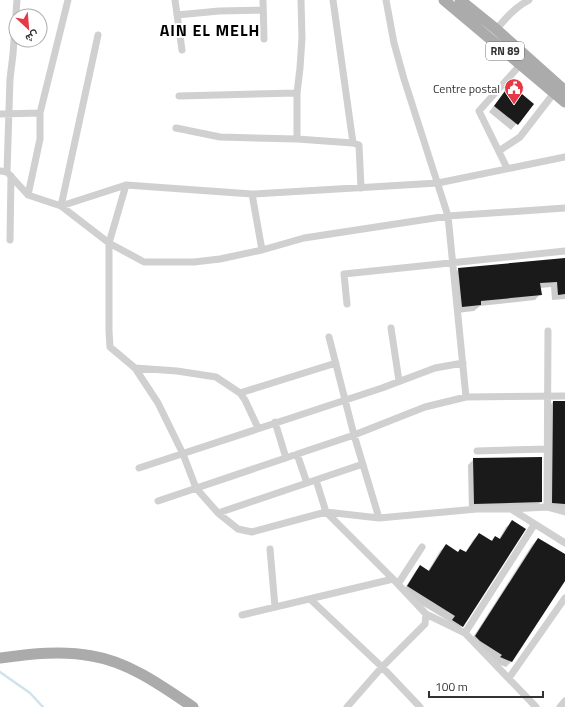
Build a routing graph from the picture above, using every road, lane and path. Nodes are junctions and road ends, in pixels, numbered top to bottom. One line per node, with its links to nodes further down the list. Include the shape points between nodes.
1 (17, 0): 22 (street)
2 (68, 0): 23 (street)
3 (175, 0): 12 (street)
4 (263, 0): 11 (street)
5 (301, 0): 19 (street, via 302,38)
6 (333, 0): 27 (street)
7 (386, 0): 32 (street, via 404,79)
8 (444, 0): 13 (main road, RN 89)
9 (460, 0): 13 (main road, RN 89)
10 (529, 0): 13 (street, via 510,14)
11 (263, 10): 12 (street); 15 (street)
12 (177, 15): 16 (street)
13 (493, 33): 17 (main road, RN 89); 18 (main road, RN 89)
14 (98, 35): 37 (street)
15 (264, 39)
16 (182, 50)
17 (521, 64): 18 (main road, RN 89); 28 (street, via 479,111)
18 (560, 92): 21 (main road, RN 89); 28 (street, via 520,137)
19 (297, 94): 20 (street); 26 (street)
20 (179, 96)
21 (565, 102)
22 (9, 113): 23 (street); 24 (street); 31 (street)
23 (40, 113): 36 (street, via 40,139)
24 (0, 114)
25 (176, 128): 26 (street, via 220,137)
26 (297, 139): 27 (street)
27 (353, 143): 34 (street, via 359,145)
28 (499, 151): 30 (street)
29 (565, 157): 30 (street)
30 (507, 168): 32 (street)
31 (6, 173): 36 (street); 40 (street)
32 (438, 183): 34 (street); 39 (street)
33 (126, 185): 35 (street); 37 (street); 41 (street)
34 (361, 188): 35 (street)
35 (252, 194): 42 (street)
36 (28, 195): 37 (street)
37 (61, 206): 41 (street)
38 (565, 208): 39 (street)
39 (448, 216): 42 (street, via 304,238); 44 (street)
40 (10, 240)
41 (109, 243): 42 (street, via 144,262 214,260); 51 (street, via 110,347)
42 (262, 250)
43 (565, 251): 44 (street)
44 (452, 263): 45 (street, via 344,274); 50 (street)
45 (347, 304)
46 (391, 328): 52 (street)
47 (548, 331): 54 (street)
48 (329, 336): 49 (street)
49 (336, 363): 53 (street); 57 (street)
50 (462, 363): 52 (street, via 435,368); 56 (street)
51 (135, 368): 53 (street, via 216,377); 63 (street, via 158,403)
52 (399, 381): 57 (street)
53 (240, 392): 59 (street)
54 (547, 396): 55 (street); 56 (street); 61 (street)
55 (565, 396)
56 (466, 397): 60 (street, via 425,407)
57 (345, 399): 58 (street); 60 (street)
58 (275, 422): 59 (street); 65 (street)
59 (258, 428): 63 (street)
60 (354, 435): 64 (street); 66 (street)
61 (547, 449): 62 (street); 72 (street)
62 (477, 452)
63 (183, 454): 67 (street); 70 (street)
64 (298, 454): 65 (street); 69 (street)
65 (286, 458): 70 (street)
66 (363, 464): 68 (street); 77 (street)
67 (139, 468)
68 (316, 480): 69 (street); 74 (street)
69 (307, 483): 76 (street)
70 (196, 488): 71 (street); 76 (street)
71 (158, 502)
72 (547, 507): 73 (street); 75 (street)
73 (511, 509): 77 (street, via 477,509); 78 (street)
74 (326, 512): 76 (street, via 252,532 238,529); 77 (street); 82 (street)
75 (565, 512)
76 (218, 513)
77 (379, 518)
78 (534, 525): 79 (street); 88 (street)
79 (565, 543)
80 (422, 547): 82 (street)
81 (270, 548): 85 (street)
82 (395, 581): 84 (street); 86 (street)
83 (565, 598): 91 (street)
84 (310, 599): 85 (street); 90 (street)
85 (275, 607): 87 (street)
86 (426, 614): 88 (street); 90 (street, via 425,624)
87 (242, 615)
88 (465, 633): 91 (street)
89 (0, 658): 93 (main road, via 70,653 93,656 125,666 160,685)
90 (382, 667): 94 (street); 95 (street)
91 (509, 678): 96 (street)
92 (565, 701): 97 (street)
93 (192, 707)
94 (347, 707)
95 (420, 707)
96 (536, 707)
97 (560, 707)

